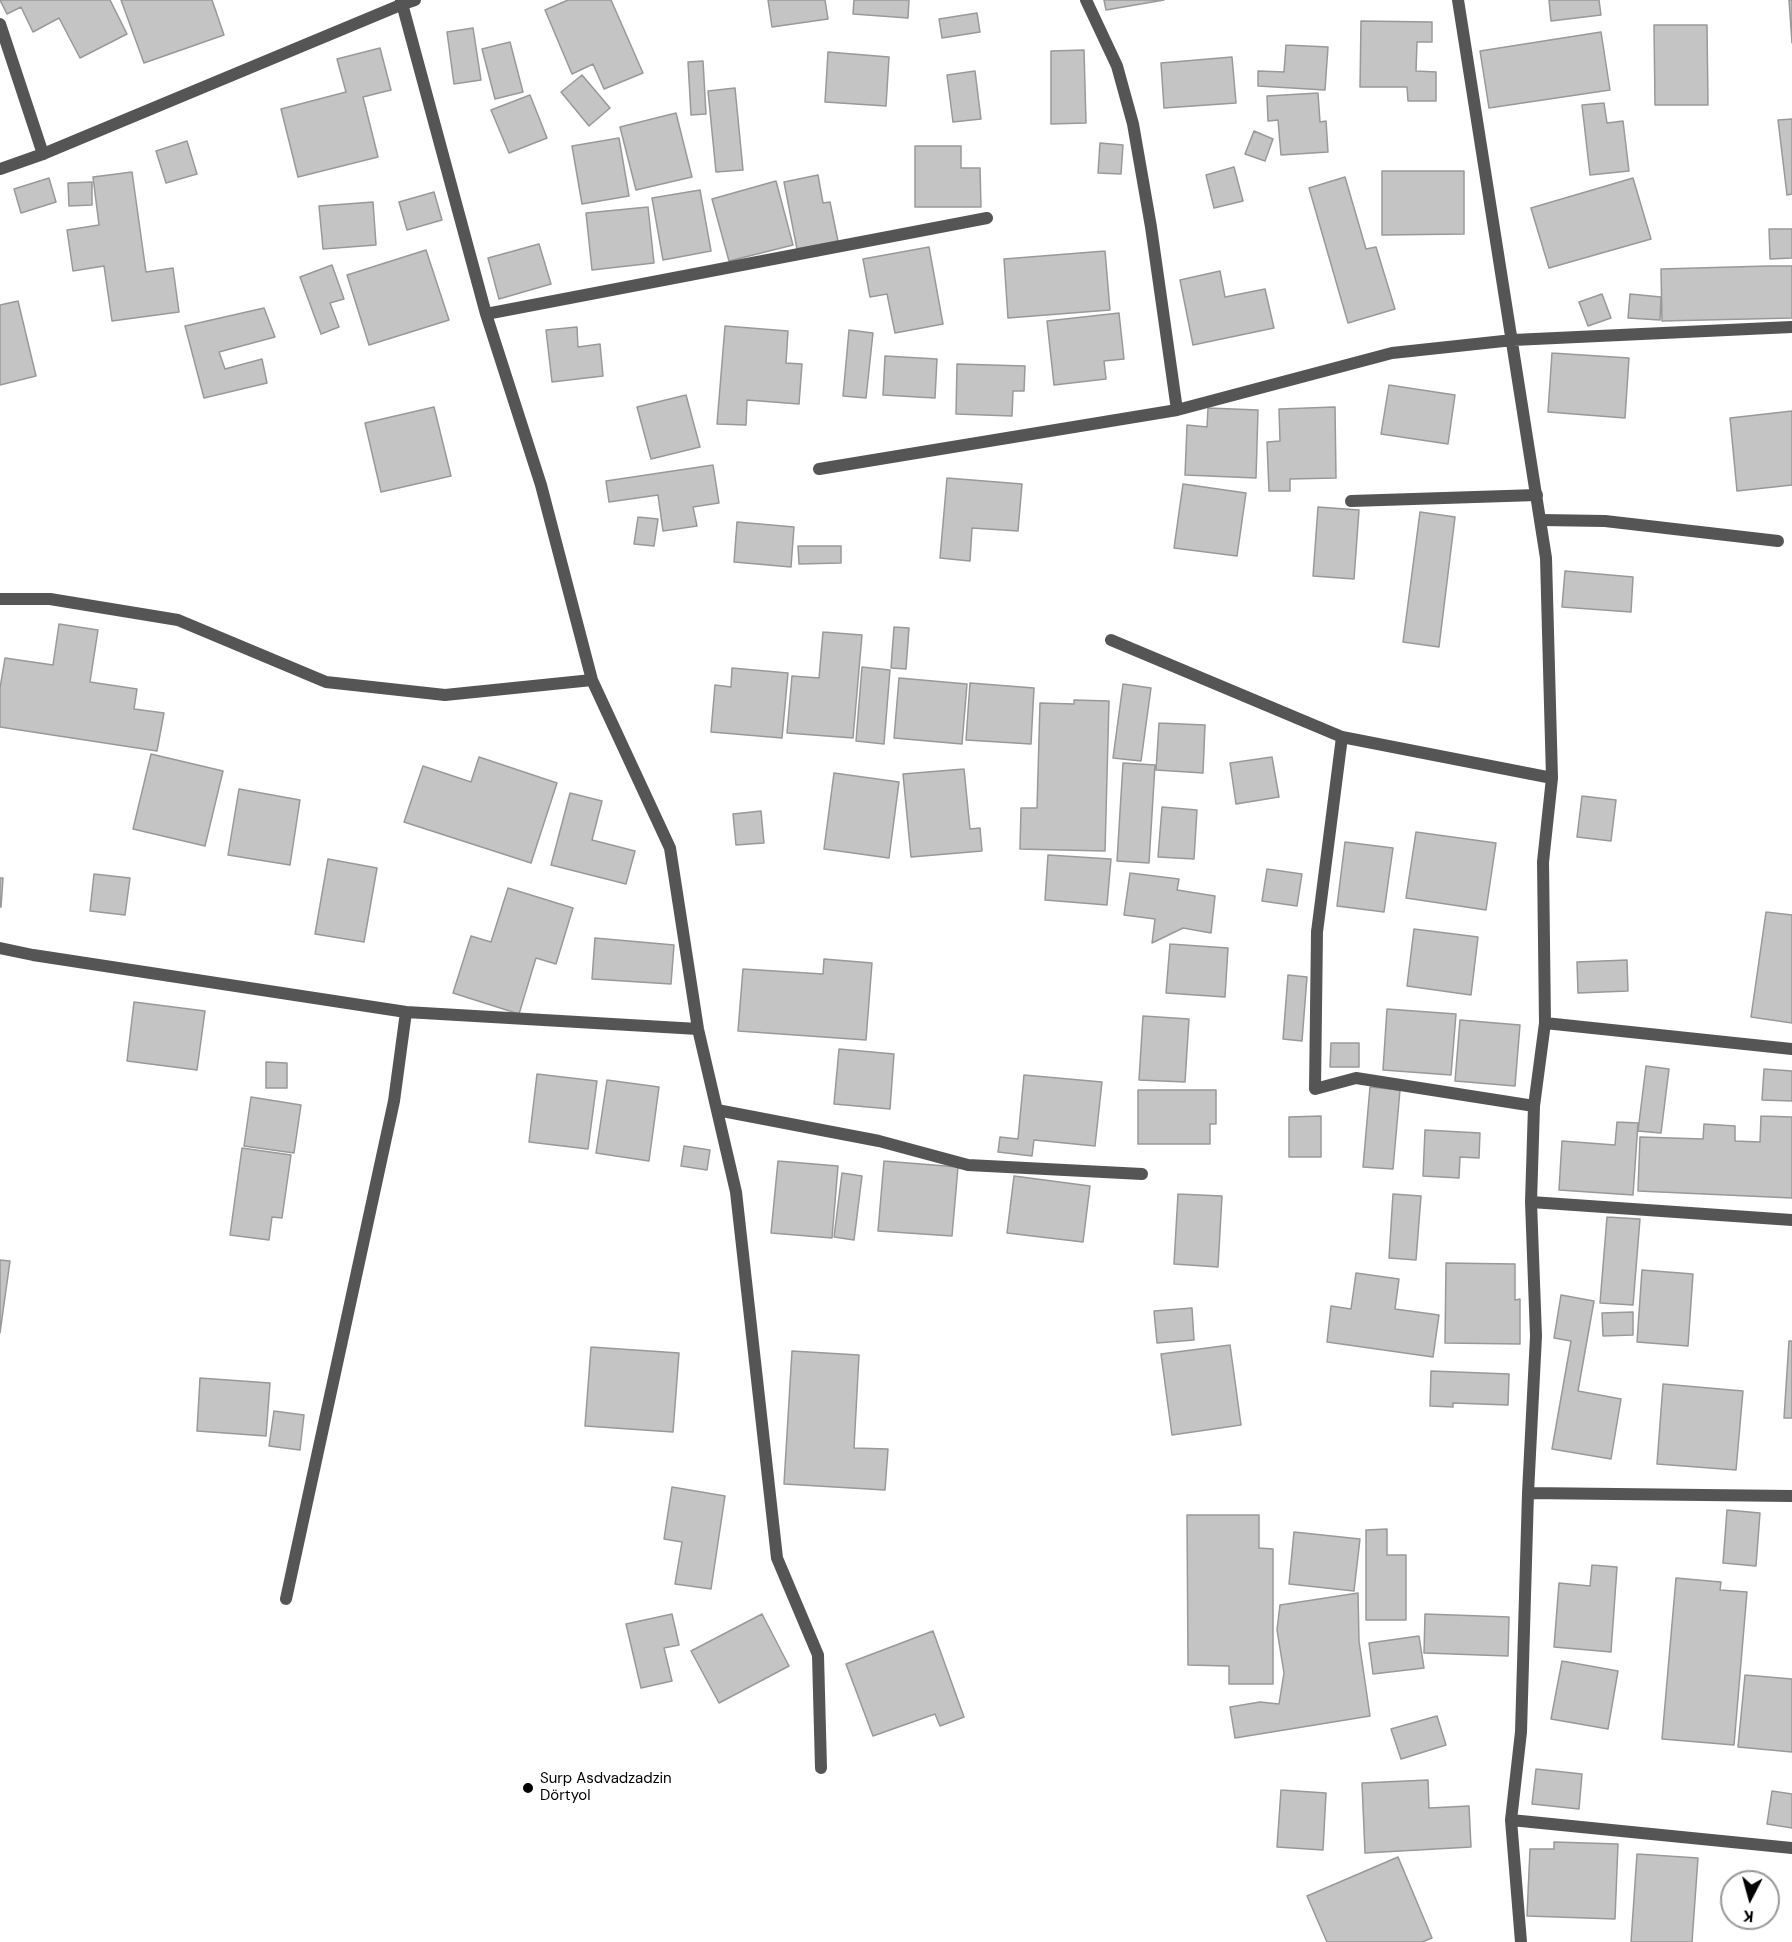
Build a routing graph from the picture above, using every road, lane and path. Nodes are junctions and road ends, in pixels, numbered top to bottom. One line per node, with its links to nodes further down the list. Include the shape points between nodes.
1 (1086, 0): 11 (street, via 1118,66 1133,124)
2 (1458, 0): 10 (street)
3 (406, 1): 5 (street); 8 (street)
4 (0, 24): 5 (street)
5 (43, 154): 6 (street)
6 (0, 169)
7 (987, 218): 8 (street)
8 (486, 314): 19 (street, via 542,484)
9 (1792, 327): 10 (street)
10 (1513, 340): 11 (street, via 1392,353); 13 (street)
11 (1177, 410): 12 (street)
12 (819, 469)
13 (1537, 495): 14 (street); 15 (street)
14 (1351, 501)
15 (1541, 520): 16 (street, via 1605,521); 21 (street, via 1546,558)
16 (1778, 541)
17 (0, 599): 19 (street, via 50,599 178,620 326,682 445,695)
18 (1111, 640): 20 (street)
19 (592, 680): 25 (street, via 670,848)
20 (1342, 737): 21 (street); 27 (street, via 1317,932 1315,1089 1356,1078)
21 (1552, 778): 24 (street, via 1543,862)
22 (0, 948): 23 (street)
23 (406, 1012): 25 (street); 34 (street, via 394,1101)
24 (1545, 1023): 26 (street); 27 (street)
25 (698, 1029): 28 (street)
26 (1792, 1049)
27 (1534, 1106): 30 (street)
28 (717, 1110): 29 (street, via 879,1141 968,1166); 35 (street, via 736,1192 777,1558 818,1655)
29 (1142, 1174)
30 (1531, 1202): 31 (street); 32 (street, via 1536,1336)
31 (1792, 1220)
32 (1528, 1493): 33 (street); 36 (street, via 1521,1732)
33 (1792, 1496)
34 (286, 1599)
35 (821, 1767)
36 (1511, 1820): 37 (street); 38 (street)
37 (1792, 1848)
38 (1521, 1942)

